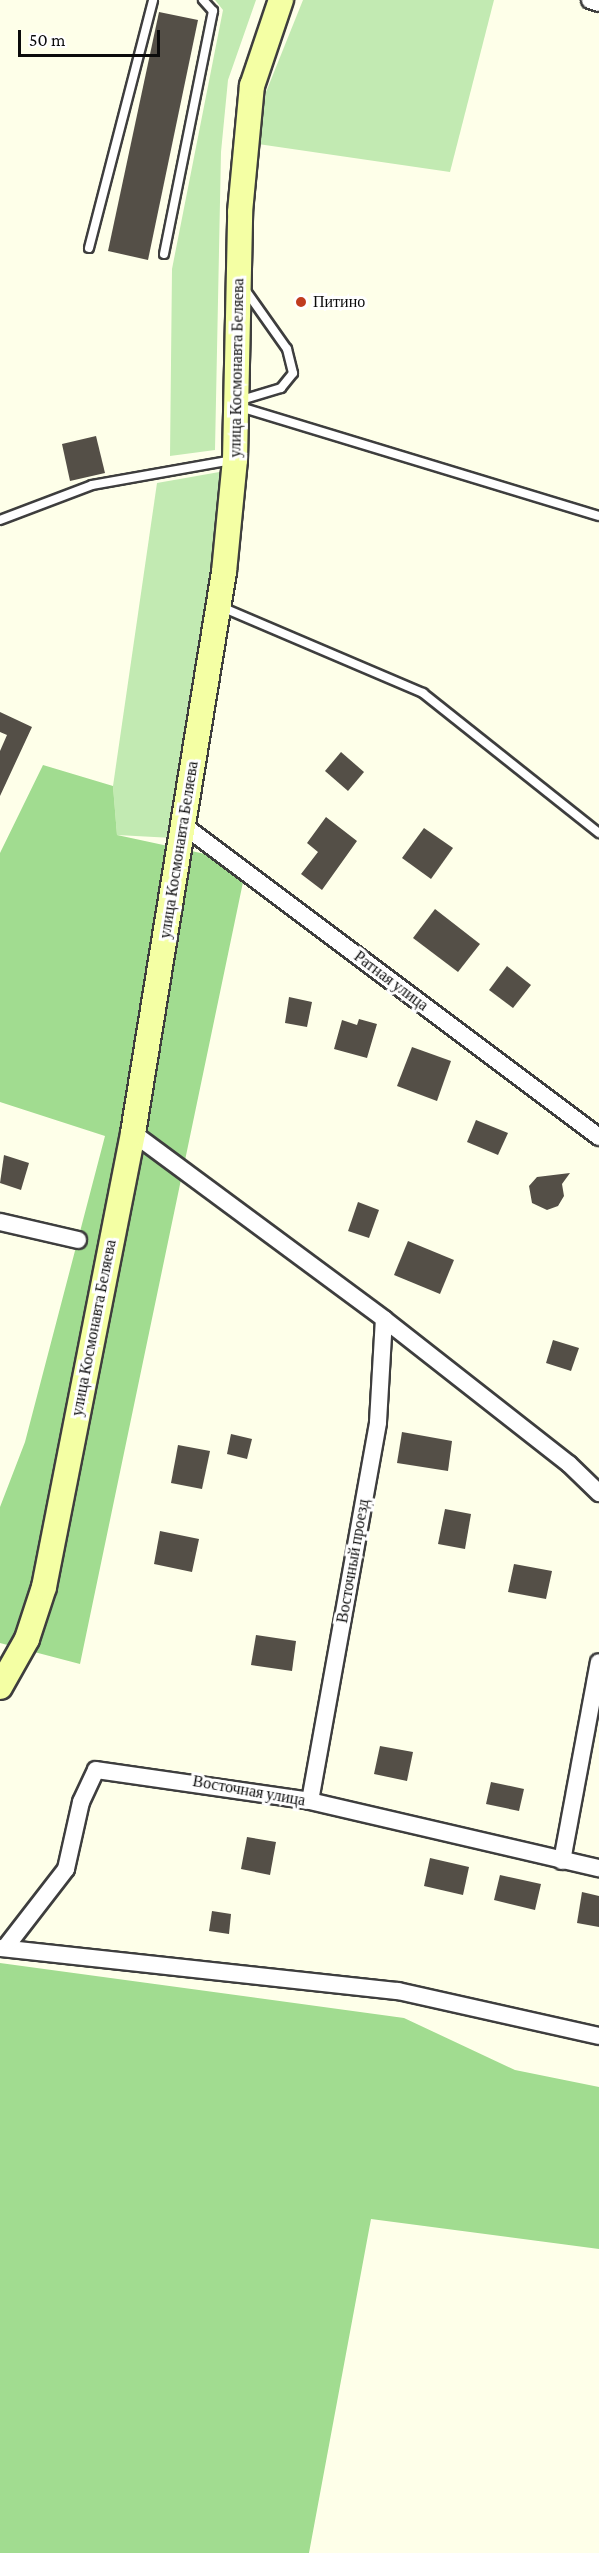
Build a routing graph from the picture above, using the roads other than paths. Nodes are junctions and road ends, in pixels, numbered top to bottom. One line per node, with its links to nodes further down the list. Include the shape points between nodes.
1 (153, 0): 6 (lane)
2 (203, 0): 7 (lane, via 213,11)
3 (281, 0): 8 (street, улица Космонавта Беляева, via 252,86)
4 (590, 0): 5 (street)
5 (599, 3)
6 (89, 248)
7 (164, 254)
8 (238, 281): 9 (street, улица Космонавта Беляева); 9 (lane, via 287,349 293,373 281,388)
9 (237, 403): 10 (street, улица Космонавта Беляева); 11 (lane)
10 (235, 460): 12 (lane, via 92,484); 13 (street, улица Космонавта Беляева)
11 (599, 516)
12 (0, 520)
13 (219, 605): 14 (street, улица Космонавта Беляева); 15 (lane, via 423,693)
14 (183, 825): 16 (street, улица Космонавта Беляева); 17 (street, Ратная улица)
15 (599, 833)
16 (133, 1134): 20 (street); 23 (street, улица Космонавта Беляева, via 44,1587 27,1639)
17 (599, 1137)
18 (0, 1222): 19 (street)
19 (78, 1240)
20 (384, 1319): 21 (street, via 569,1464); 24 (street, Восточный проезд, via 378,1422)
21 (599, 1493)
22 (599, 1662): 25 (street)
23 (0, 1687)
24 (310, 1801): 25 (street, Восточная улица); 27 (street, Восточная улица, via 96,1770 81,1802 66,1869)
25 (562, 1861): 26 (street, Восточная улица)
26 (599, 1868)
27 (2, 1948): 28 (street, via 398,1991)
28 (599, 2036)

